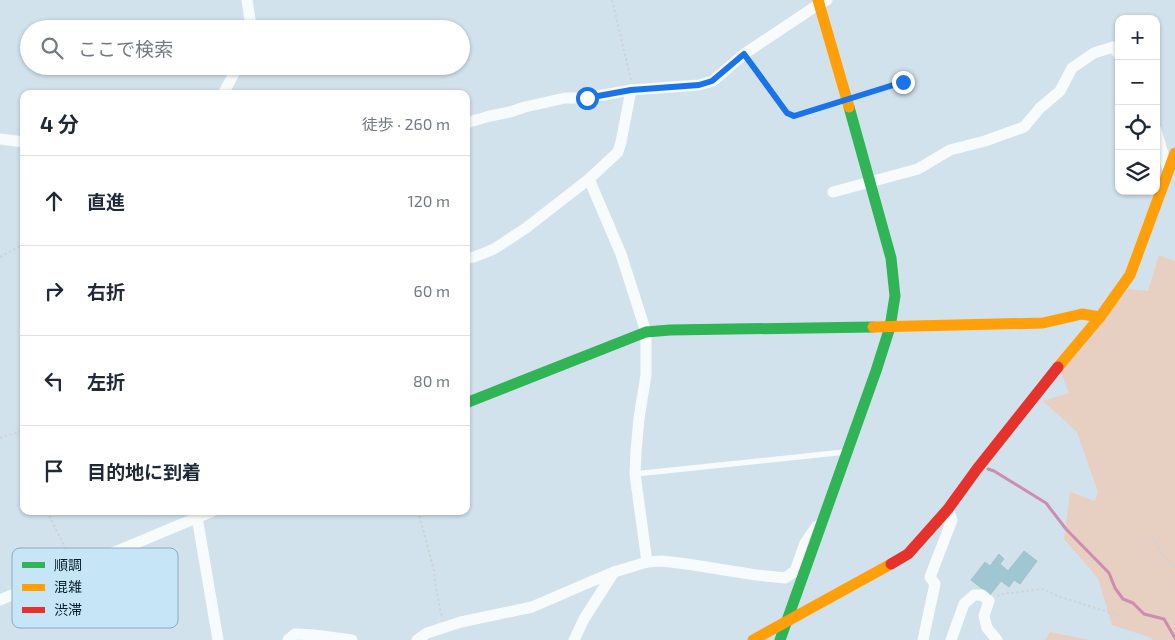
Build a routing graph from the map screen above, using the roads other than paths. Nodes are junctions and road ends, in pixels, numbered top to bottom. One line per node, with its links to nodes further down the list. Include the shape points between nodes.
1 (247, 0): 3 (street)
2 (821, 1): 7 (street, via 744,54 712,81 699,85); 15 (street)
3 (250, 20)
4 (1115, 50): 15 (street, via 1113,47 1094,53 1072,68 1060,91 1024,127 985,142 950,150 918,169)
5 (233, 75): 6 (street)
6 (225, 90)
7 (631, 90): 8 (street, via 587,98 565,98); 14 (street, via 618,152)
8 (470, 122)
9 (0, 139): 10 (street)
10 (20, 142)
11 (1160, 144): 13 (street)
12 (1175, 152): 13 (street)
13 (1168, 171): 18 (street, via 1130,275)
14 (589, 178): 17 (street, via 526,228 494,249); 20 (street, via 621,254)
15 (870, 181): 16 (street); 19 (street, via 891,258 895,296)
16 (833, 192)
17 (470, 258)
18 (1100, 317): 19 (street, via 1082,314 1043,322); 24 (street)
19 (890, 327): 20 (street); 22 (street)
20 (646, 332): 21 (street); 23 (street, via 646,375)
21 (470, 401)
22 (847, 452): 23 (lane); 26 (street)
23 (635, 474): 28 (street)
24 (948, 509): 32 (street, via 908,554); 40 (street, via 952,520 930,577 935,584)
25 (197, 515): 27 (street); 33 (street)
26 (824, 516): 28 (street, via 805,543 795,570 785,578 662,561); 32 (street)
27 (123, 548)
28 (647, 562): 29 (street)
29 (614, 572): 36 (street, via 532,607 461,622 427,633); 37 (street)
30 (12, 595): 31 (street)
31 (0, 600)
32 (786, 622): 38 (street); 39 (street)
33 (218, 640)
34 (288, 640): 35 (street, via 295,634)
35 (352, 640)
36 (417, 640)
37 (574, 640)
38 (753, 640)
39 (780, 640)
40 (923, 640)
41 (951, 640): 42 (street, via 964,604 974,595 982,595 989,601 984,616 987,628)
42 (997, 640)

